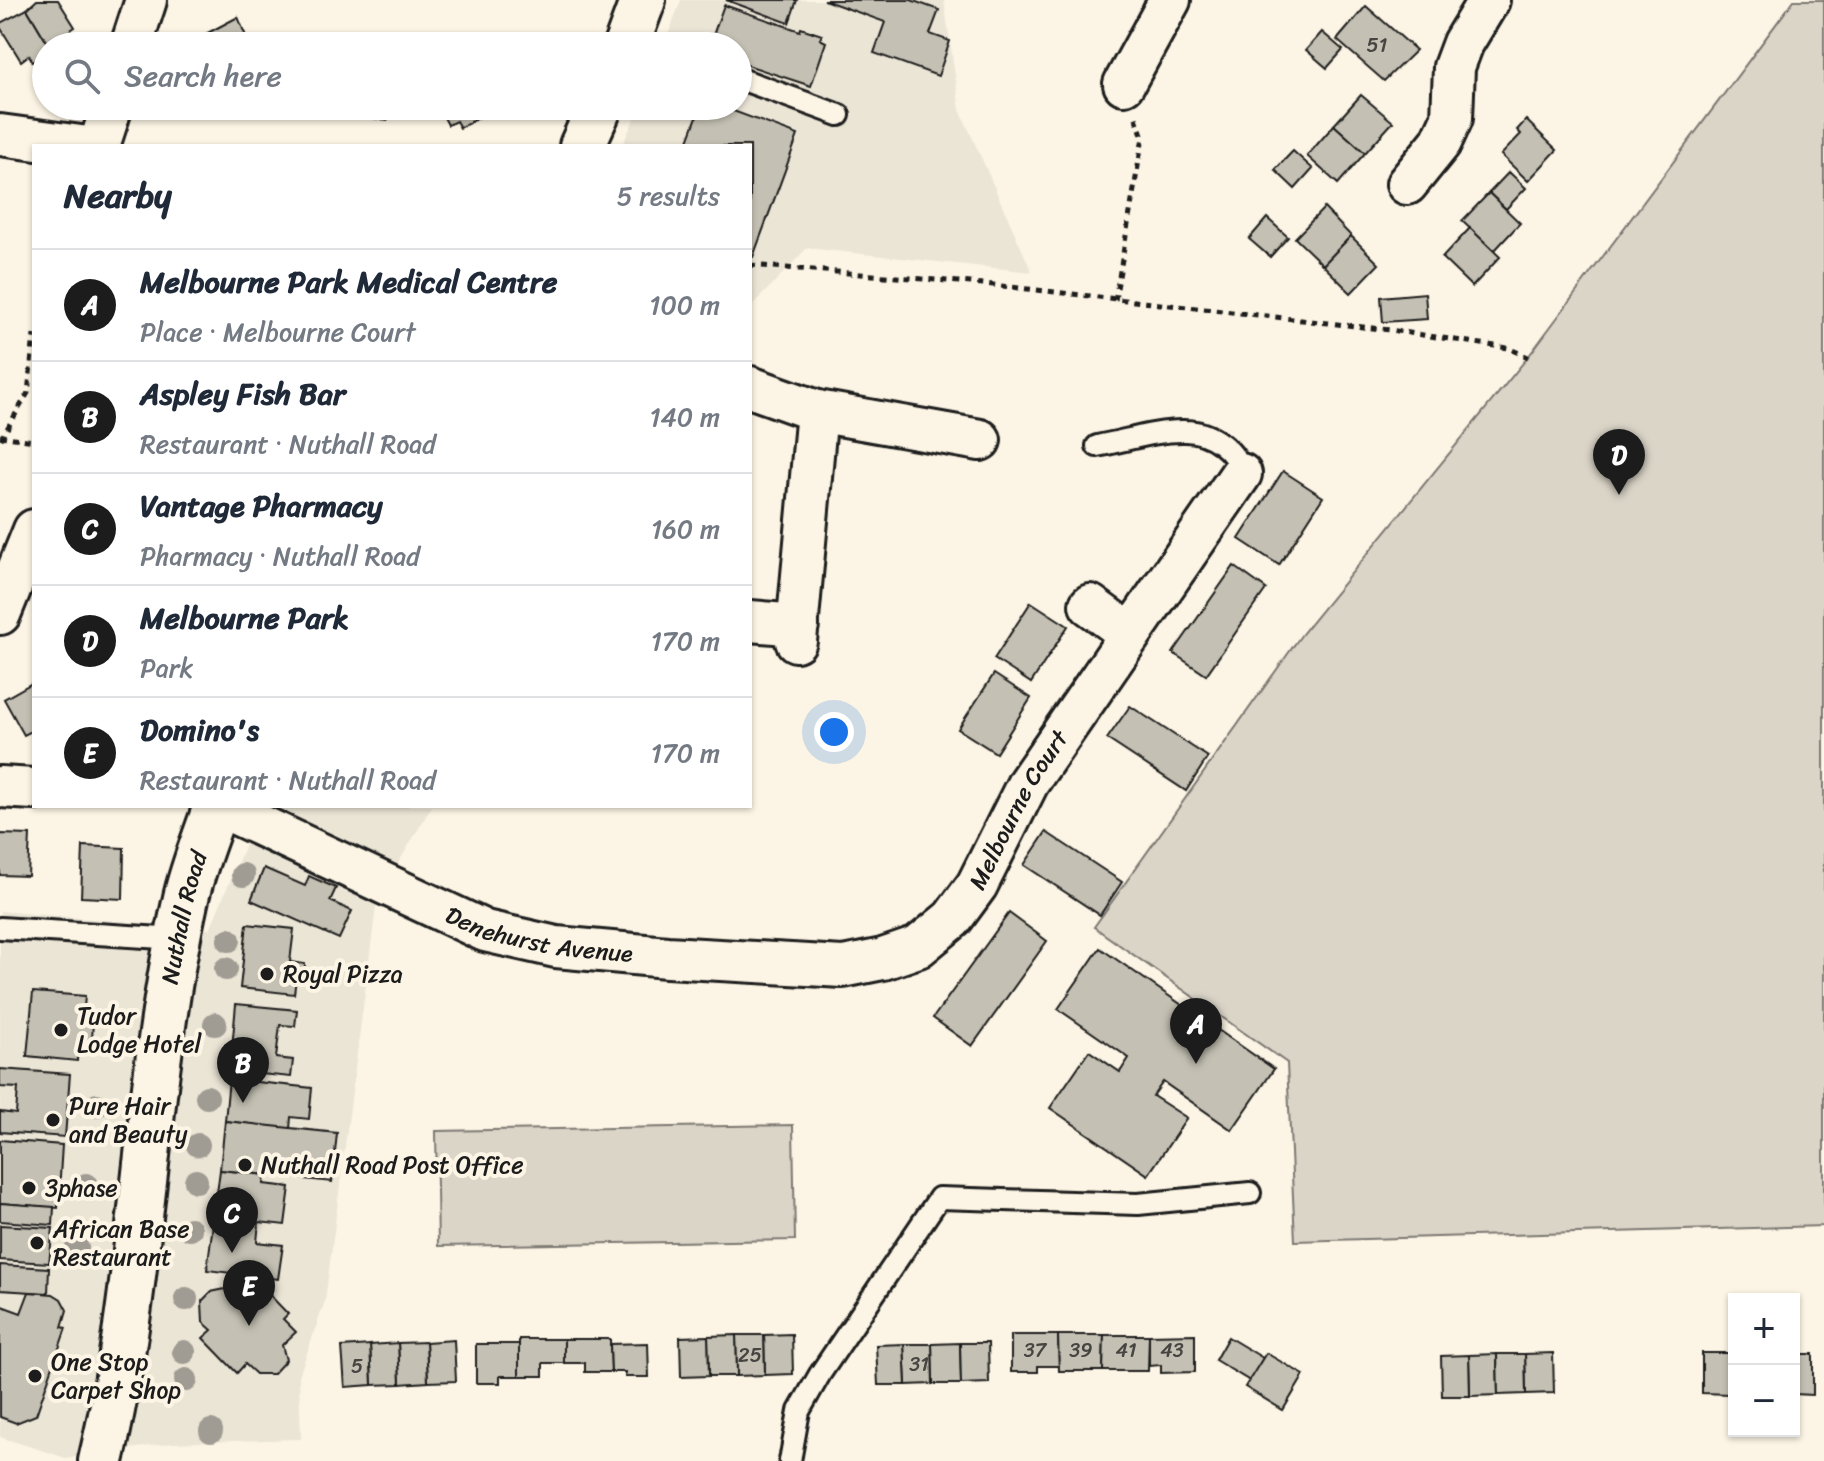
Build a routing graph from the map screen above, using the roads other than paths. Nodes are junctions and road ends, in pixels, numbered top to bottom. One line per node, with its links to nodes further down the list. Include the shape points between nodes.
1 (146, 0): 4 (street)
2 (1170, 0): 6 (street)
3 (1489, 0): 14 (street, via 1454,67 1452,118 1441,142)
4 (136, 32)
5 (752, 83): 7 (lane)
6 (1124, 84)
7 (839, 115)
8 (107, 120): 12 (street)
9 (594, 120): 13 (highway)
10 (0, 135): 11 (street)
11 (66, 144)
12 (100, 144)
13 (583, 144)
14 (1407, 184)
15 (752, 388): 16 (street)
16 (817, 411): 17 (street); 23 (street, via 797,633)
17 (980, 440)
18 (1097, 446): 19 (lane, via 1187,430 1222,444 1238,459)
19 (1241, 474): 24 (street, Melbourne Court)
20 (32, 535): 22 (street)
21 (1090, 605): 24 (street)
22 (0, 614)
23 (752, 622)
24 (1130, 634): 31 (street, Melbourne Court, via 1028,783 977,885 952,919 918,947)
25 (0, 787): 26 (street)
26 (32, 789)
27 (217, 808): 30 (highway, Nuthall Road, via 186,895)
28 (222, 808): 31 (street, Denehurst Avenue, via 485,931 556,947 667,957 843,967)
29 (0, 928): 30 (lane)
30 (178, 939): 33 (highway, Nuthall Road, via 113,1409)
31 (883, 959)
32 (1250, 1193): 34 (lane, via 1138,1204 939,1198 799,1411)
33 (101, 1461)
34 (790, 1461)

